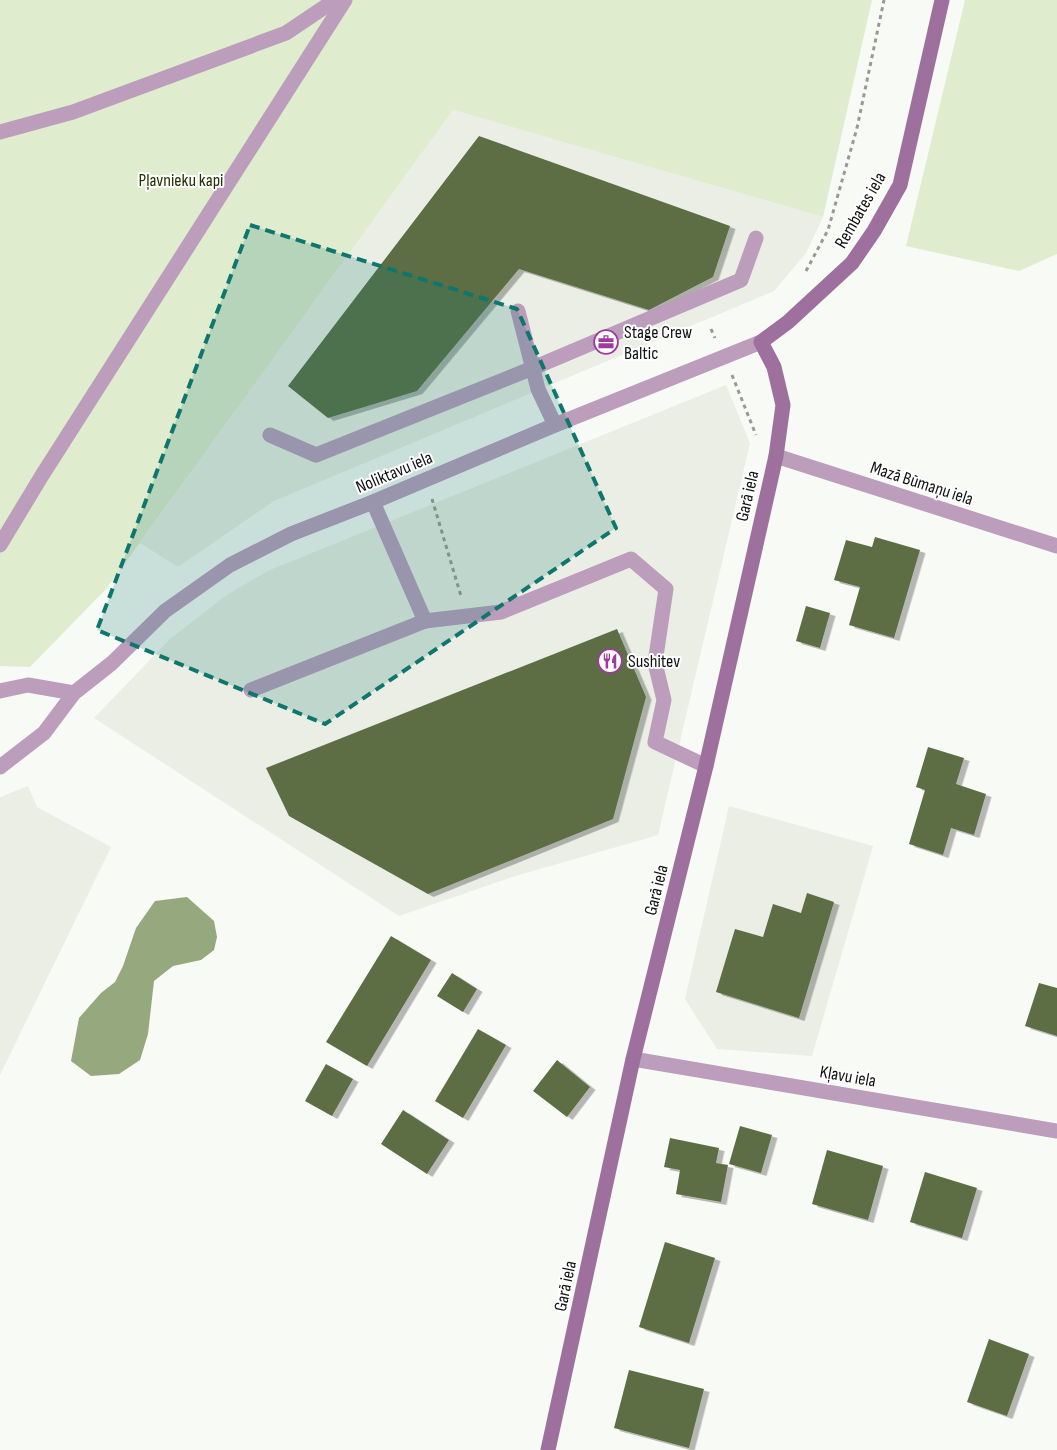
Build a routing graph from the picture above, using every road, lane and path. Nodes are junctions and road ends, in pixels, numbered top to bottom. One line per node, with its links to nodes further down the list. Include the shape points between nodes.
1 (335, 0): 5 (street, via 286,33 73,112)
2 (345, 0): 19 (street)
3 (884, 0): 7 (path, via 857,128 828,230)
4 (942, 0): 10 (street, Rembates iela, via 900,185 852,262 788,322)
5 (0, 132)
6 (756, 238): 12 (street, via 741,280)
7 (806, 272)
8 (518, 310): 12 (street)
9 (711, 330): 11 (path)
10 (761, 342): 11 (street, Noliktavu iela); 16 (street, Garā iela, via 774,367 783,405)
11 (725, 357): 13 (street, Noliktavu iela); 15 (path)
12 (533, 368): 13 (street, via 538,389); 14 (street, via 316,456)
13 (555, 425): 17 (street, Noliktavu iela)
14 (270, 435)
15 (757, 438)
16 (776, 456): 20 (street, Mazā Būmaņu iela); 26 (street, Garā iela)
17 (426, 480): 18 (street, Noliktavu iela); 21 (path)
18 (373, 502): 22 (street); 25 (street, Noliktavu iela, via 291,534 230,566 165,611 112,663)
19 (0, 546)
20 (1057, 546)
21 (466, 616): 22 (street); 26 (street, via 501,612 631,559 666,588 655,663 664,700 655,742)
22 (425, 621): 23 (street)
23 (251, 690)
24 (0, 691): 25 (street, via 28,685)
25 (74, 693): 27 (street, Noliktavu iela, via 44,734)
26 (706, 766): 28 (street, Garā iela)
27 (0, 767)
28 (633, 1059): 29 (street, Kļavu iela); 30 (street, Garā iela)
29 (1057, 1131)
30 (548, 1450)

